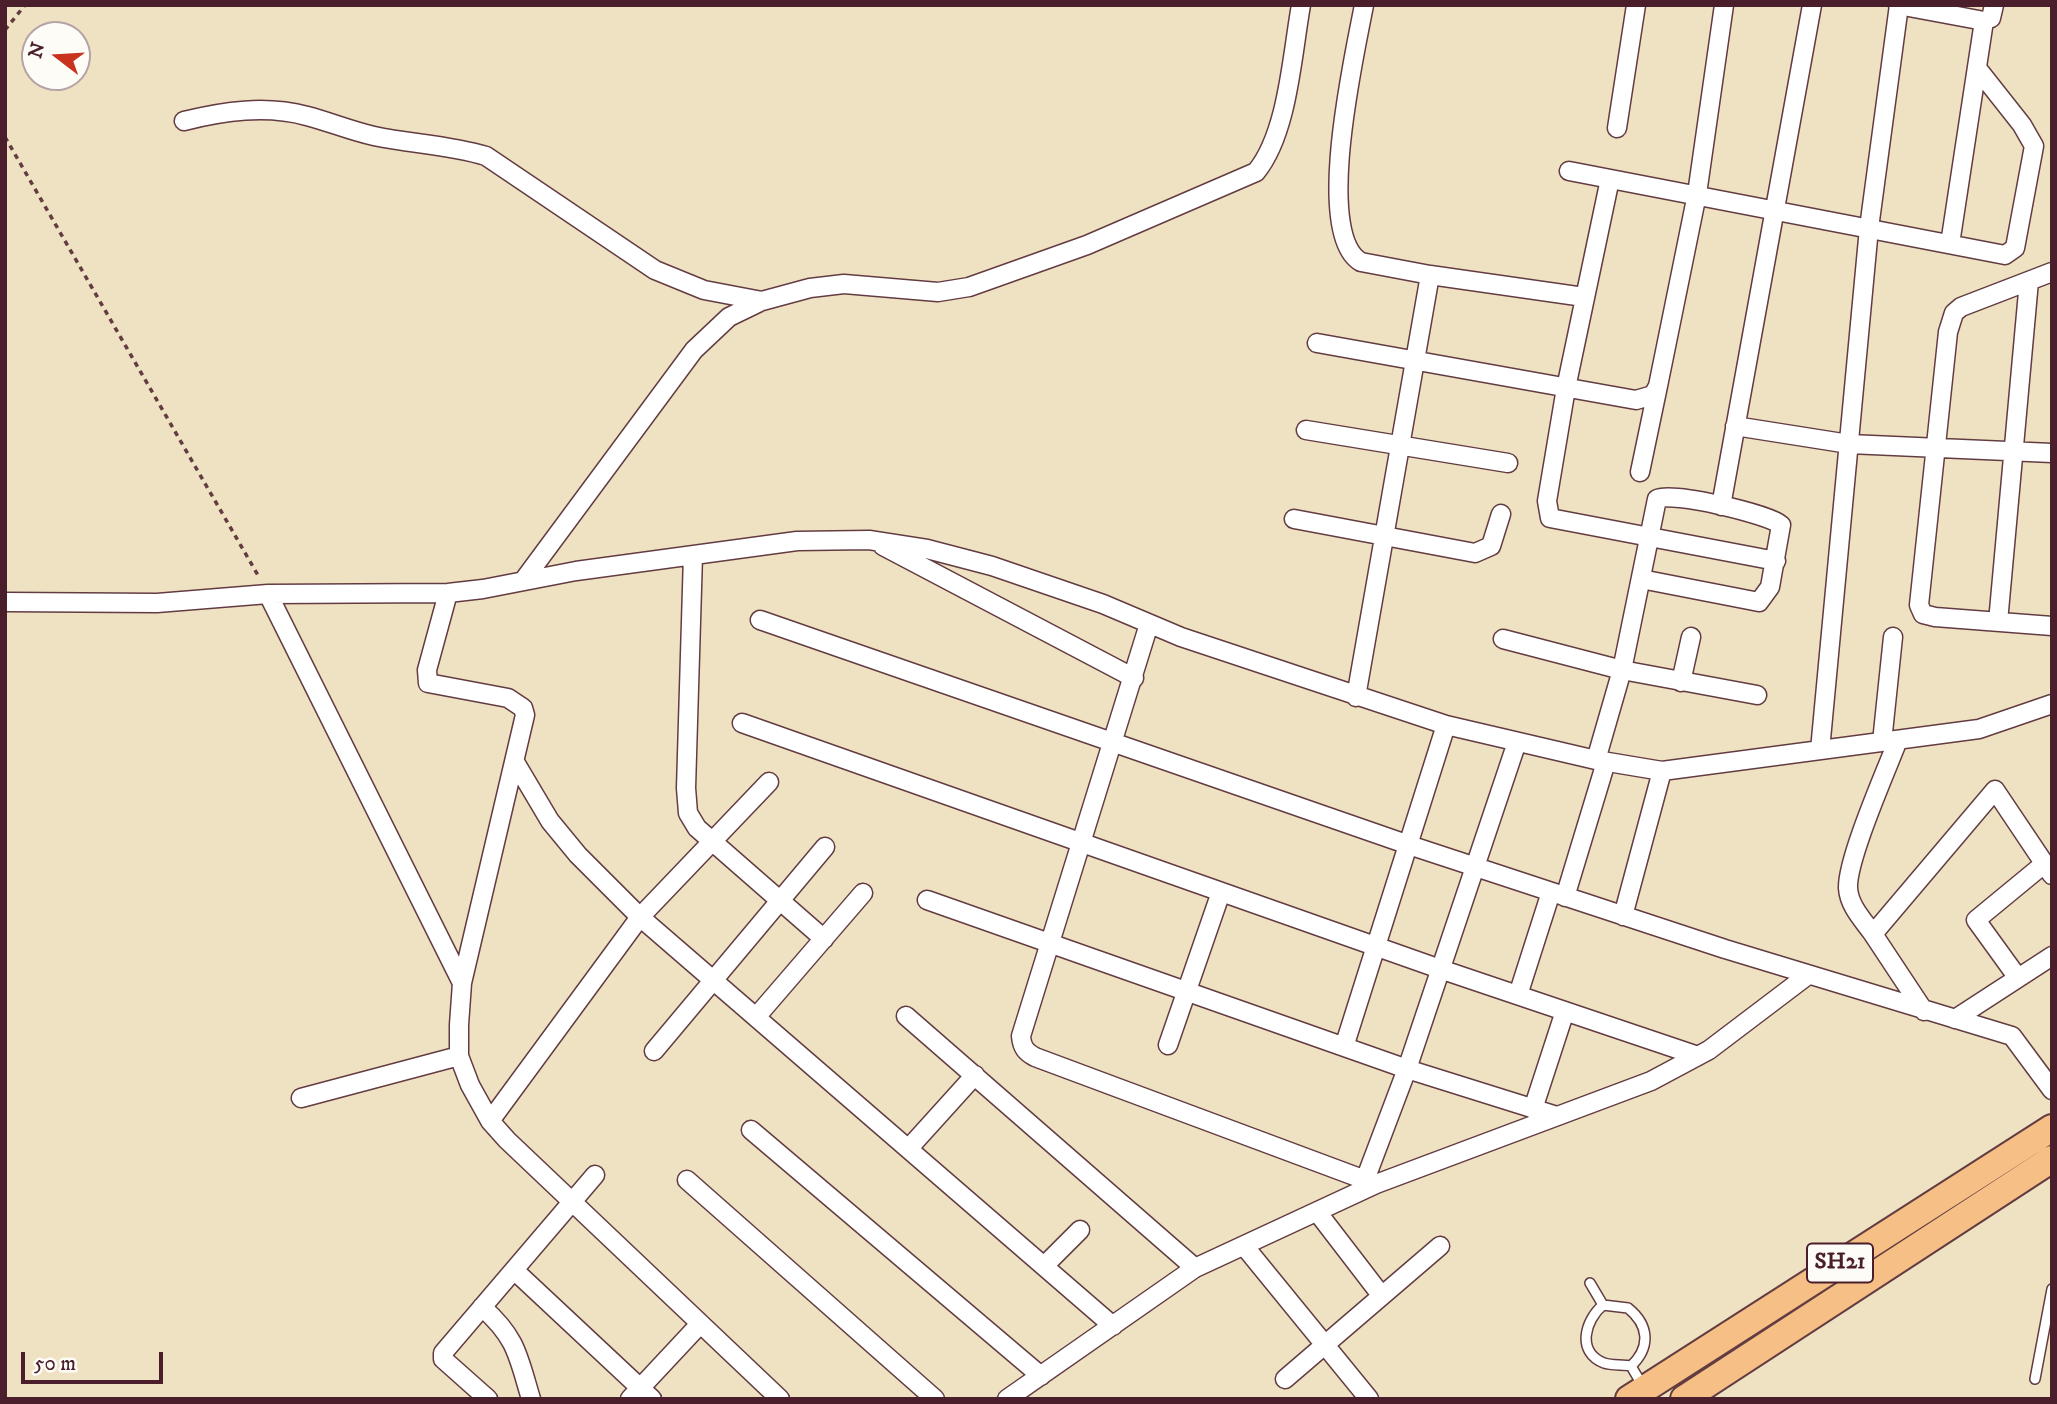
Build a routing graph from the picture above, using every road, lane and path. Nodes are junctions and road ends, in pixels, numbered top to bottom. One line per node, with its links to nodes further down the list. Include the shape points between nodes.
1 (24, 5): 10 (path)
2 (1301, 5): 25 (street, via 1277,132 1256,172 1087,245 970,286 938,292 844,284)
3 (1364, 5): 22 (street, via 1340,143 1344,244 1351,257 1361,262)
4 (1636, 5): 13 (street)
5 (1724, 5): 17 (street)
6 (1812, 5): 18 (street)
7 (1899, 5): 9 (street); 19 (street)
8 (1994, 5): 9 (street, via 1991,18)
9 (1984, 21): 11 (street)
10 (5, 30)
11 (1977, 68): 20 (street); 20 (street, via 2029,136 2033,161 2011,253)
12 (184, 121): 25 (street, via 217,112 260,110 305,116 376,136 454,146 510,172 655,270 704,290)
13 (1618, 128)
14 (5, 137): 50 (path)
15 (1569, 171): 16 (street)
16 (1610, 178): 17 (street); 24 (street)
17 (1697, 194): 18 (street); 28 (street)
18 (1775, 209): 19 (street); 30 (street)
19 (1869, 228): 20 (street); 32 (street)
20 (1950, 244)
21 (2052, 272): 23 (street)
22 (1430, 275): 24 (street); 27 (street)
23 (2029, 281): 34 (street, via 1954,313 1948,332); 35 (street)
24 (1584, 297): 29 (street)
25 (762, 301): 48 (street, via 729,317 694,350)
26 (1317, 343): 27 (street)
27 (1414, 361): 29 (street); 33 (street)
28 (1658, 386): 29 (street, via 1653,395 1636,400); 38 (street)
29 (1566, 388): 43 (street, via 1548,500 1550,518)
30 (1735, 426): 32 (street); 39 (street)
31 (1306, 430): 33 (street)
32 (1849, 444): 34 (street); 70 (street)
33 (1400, 445): 37 (street); 42 (street)
34 (1937, 449): 35 (street); 53 (street, via 1919,605 1923,614 1935,617)
35 (2014, 452): 36 (street); 53 (street)
36 (2052, 453)
37 (1507, 463)
38 (1640, 472)
39 (1721, 506): 43 (street, via 1661,496 1654,506); 46 (street, via 1781,525)
40 (1501, 514): 42 (street, via 1491,546 1484,552)
41 (1294, 519): 42 (street)
42 (1385, 535): 63 (street)
43 (1648, 537): 46 (street); 47 (street)
44 (869, 540): 45 (street, via 797,541); 54 (street, via 992,566); 60 (street)
45 (693, 555): 48 (street); 75 (street, via 686,788 688,813)
46 (1776, 561): 47 (street, via 1770,587 1759,602)
47 (1641, 579): 59 (street)
48 (523, 581): 49 (street)
49 (448, 593): 50 (street); 72 (street, via 428,683 508,698 523,708)
50 (268, 594): 51 (street, via 157,603); 97 (street)
51 (5, 602)
52 (760, 620): 69 (street)
53 (1998, 622): 55 (street)
54 (1149, 624): 60 (street); 63 (street)
55 (2052, 626)
56 (1691, 637): 61 (street)
57 (1893, 637): 67 (street)
58 (1503, 639): 59 (street)
59 (1622, 670): 61 (street); 71 (street)
60 (1134, 678): 69 (street)
61 (1681, 682): 62 (street)
62 (1757, 695)
63 (1356, 697): 66 (street)
64 (2052, 704): 67 (street, via 1979,729)
65 (742, 723): 76 (street)
66 (1446, 725): 68 (street); 77 (street)
67 (1890, 741): 70 (street); 88 (street, via 1848,887 1852,906)
68 (1517, 742): 71 (street); 79 (street)
69 (1114, 743): 76 (street); 77 (street)
70 (1820, 750): 73 (street)
71 (1601, 761): 73 (street); 83 (street)
72 (515, 762): 87 (street, via 557,829); 97 (street)
73 (1662, 771): 86 (street)
74 (769, 782): 75 (street)
75 (712, 840): 84 (street); 87 (street)
76 (1081, 843): 81 (street); 90 (street)
77 (1409, 845): 79 (street); 91 (street)
78 (825, 847): 84 (street)
79 (1474, 866): 83 (street); 93 (street)
80 (2048, 869): 88 (street, via 1995,790); 96 (street, via 1976,919)
81 (1221, 892): 91 (street); 98 (street)
82 (863, 893): 89 (street)
83 (1558, 895): 86 (street); 99 (street)
84 (780, 899): 89 (street); 95 (street)
85 (927, 900): 90 (street)
86 (1623, 916): 94 (street)
87 (640, 917): 95 (street); 116 (street)
88 (1873, 934): 100 (street)
89 (824, 939): 103 (street)
90 (1049, 945): 98 (street); 123 (street, via 1021,1036 1026,1052)
91 (1377, 947): 93 (street); 106 (street)
92 (2052, 956): 96 (street)
93 (1440, 969): 99 (street); 110 (street)
94 (1808, 975): 100 (street); 109 (street)
95 (713, 978): 103 (street); 107 (street)
96 (2018, 978): 104 (street)
97 (462, 983): 108 (street)
98 (1187, 993): 105 (street); 106 (street)
99 (1518, 995): 101 (street)
100 (1923, 1011): 104 (street)
101 (1566, 1012): 109 (street); 114 (street)
102 (906, 1016): 111 (street)
103 (757, 1017): 119 (street)
104 (1955, 1019): 112 (street, via 2012,1035)
105 (1168, 1045)
106 (1344, 1047): 110 (street)
107 (654, 1051)
108 (459, 1056): 113 (street); 116 (street)
109 (1698, 1056): 115 (street, via 1651,1081)
110 (1407, 1069): 114 (street); 123 (street)
111 (975, 1075): 119 (street); 130 (street)
112 (2052, 1090)
113 (301, 1098)
114 (1534, 1109): 115 (street)
115 (1557, 1116): 123 (street)
116 (491, 1121): 124 (street)
117 (2052, 1128): 145 (main road, SH21)
118 (751, 1130): 141 (street)
119 (909, 1148): 129 (street)
120 (2052, 1159): 153 (main road, SH21)
121 (594, 1175): 124 (street)
122 (687, 1180): 150 (street)
123 (1371, 1182): 125 (street)
124 (570, 1203): 131 (street); 137 (street)
125 (1318, 1213): 128 (street); 134 (street)
126 (1080, 1230): 129 (street)
127 (1440, 1246): 134 (street)
128 (1245, 1247): 130 (street); 139 (street)
129 (1044, 1266): 138 (street)
130 (1195, 1268): 138 (street)
131 (514, 1270): 136 (street); 146 (street)
132 (1590, 1283): 135 (lane)
133 (2052, 1289): 143 (lane)
134 (1381, 1295): 139 (street)
135 (1603, 1305): 140 (lane, via 1628,1308 1643,1325 1644,1347); 140 (lane, via 1586,1327 1586,1342 1592,1355 1605,1363)
136 (482, 1307): 148 (street, via 443,1353 443,1359); 149 (street, via 513,1340)
137 (700, 1324): 146 (street); 147 (street)
138 (1113, 1326): 141 (street)
139 (1323, 1343): 142 (street); 152 (street)
140 (1631, 1366): 145 (lane)
141 (1041, 1376): 144 (street)
142 (1284, 1379)
143 (2035, 1379)
144 (1029, 1393): 151 (street)
145 (1637, 1394)
146 (641, 1395)
147 (778, 1398)
148 (488, 1399)
149 (531, 1399)
150 (935, 1399)
151 (1007, 1399)
152 (1369, 1399)
153 (1684, 1399)

